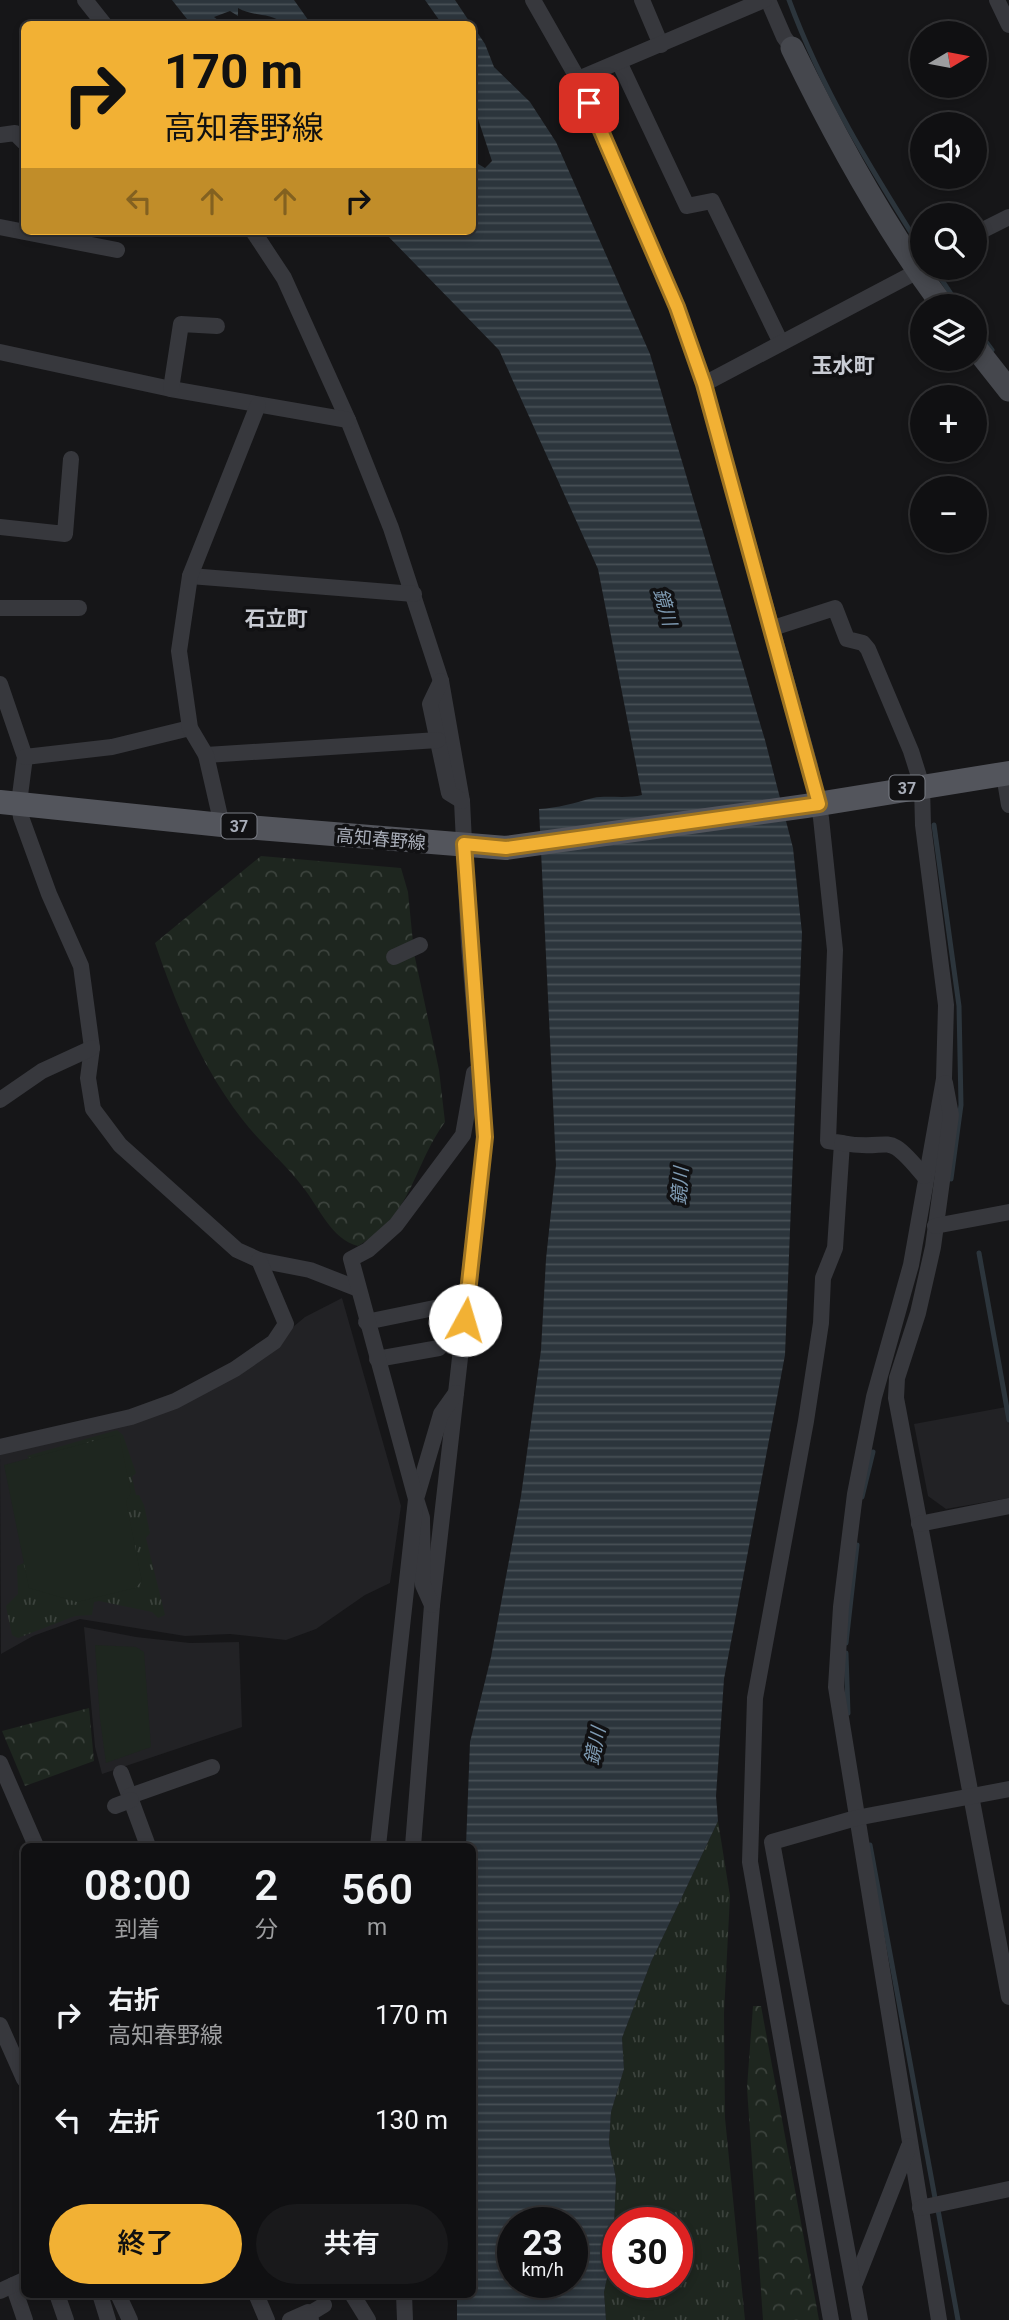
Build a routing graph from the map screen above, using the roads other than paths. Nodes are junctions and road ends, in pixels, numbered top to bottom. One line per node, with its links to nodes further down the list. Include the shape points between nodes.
1 (85, 0): 7 (street)
2 (533, 0): 12 (street)
3 (642, 0): 9 (street)
4 (766, 0): 9 (street); 10 (street)
5 (779, 0): 10 (street, via 792,31)
6 (997, 0): 8 (street)
7 (102, 21)
8 (1009, 25)
9 (661, 45): 11 (street)
10 (792, 48): 22 (street, via 823,113)
11 (619, 62): 12 (street); 25 (street, via 687,206 712,201)
12 (578, 79): 28 (street, via 672,296)
13 (0, 135): 14 (street, via 15,133)
14 (21, 139)
15 (1009, 216): 17 (street)
16 (0, 227): 18 (street)
17 (987, 228)
18 (21, 231)
19 (41, 235): 21 (street)
20 (256, 235): 32 (street, via 284,278)
21 (117, 250)
22 (910, 258)
23 (910, 275): 25 (street)
24 (217, 326): 29 (street, via 181,324)
25 (781, 343): 28 (street)
26 (0, 352): 29 (street)
27 (987, 362): 30 (street)
28 (704, 384): 39 (street)
29 (171, 389): 31 (street)
30 (1009, 390)
31 (258, 405): 32 (street); 35 (street)
32 (348, 420): 36 (street)
33 (71, 458): 34 (street, via 65,534)
34 (0, 527)
35 (190, 576): 36 (street); 42 (street, via 179,651)
36 (414, 594): 40 (street)
37 (0, 608): 38 (street)
38 (79, 608)
39 (773, 628): 47 (street, via 835,608 847,639 868,649); 50 (street)
40 (441, 681): 43 (street, via 429,704); 48 (street)
41 (0, 684): 45 (street)
42 (190, 727): 44 (street); 45 (street, via 112,747)
43 (438, 740): 44 (street); 48 (street, via 449,793)
44 (206, 755): 52 (street)
45 (25, 757): 49 (street)
46 (1006, 774): 47 (main road, 高知春野線 / 37); 51 (street)
47 (922, 786): 50 (main road, 高知春野線 / 37); 58 (street, via 946,1005)
48 (462, 801): 53 (street)
49 (10, 803): 52 (main road, 高知春野線 / 37); 56 (street, via 81,966)
50 (812, 805): 53 (main road, 高知春野線 / 37, via 506,848); 60 (street, via 835,950 828,1141)
51 (1009, 805)
52 (222, 825): 53 (main road, 高知春野線 / 37)
53 (471, 846): 57 (street, via 469,946)
54 (420, 944): 55 (street)
55 (394, 957)
56 (92, 1048): 59 (street, via 42,1071); 64 (street, via 88,1079 93,1109 120,1144 237,1250)
57 (481, 1067): 65 (street, via 474,1073 463,1135 396,1225 351,1259); 70 (street, via 485,1137)
58 (944, 1079): 61 (street); 63 (street, via 951,1115)
59 (0, 1100)
60 (842, 1143): 61 (street, via 863,1147 890,1142); 112 (street, via 835,1248 823,1278 806,1421 755,1698 750,1862)
61 (924, 1176): 83 (street, via 911,1265 874,1397 857,1482 841,1607 836,1687)
62 (1009, 1212): 63 (street)
63 (935, 1226): 74 (street, via 928,1274 895,1388)
64 (259, 1260): 65 (street, via 310,1270); 71 (street, via 286,1324 274,1342 175,1401 131,1418)
65 (356, 1288): 67 (street)
66 (444, 1306): 67 (street)
67 (366, 1322): 69 (street)
68 (439, 1348): 69 (street)
69 (377, 1359): 72 (street)
70 (458, 1391): 72 (street, via 441,1414); 75 (street)
71 (0, 1447)
72 (416, 1499): 75 (street, via 422,1518 423,1585); 86 (street)
73 (1009, 1506): 74 (street)
74 (919, 1524): 80 (street)
75 (432, 1605): 87 (street)
76 (0, 1763): 84 (street)
77 (212, 1767): 81 (street)
78 (121, 1773): 81 (street)
79 (1009, 1789): 80 (street)
80 (973, 1797): 83 (street); 88 (street)
81 (130, 1798): 82 (street); 85 (street)
82 (115, 1806)
83 (856, 1818): 91 (street); 94 (street, via 772,1842)
84 (35, 1843)
85 (147, 1843)
86 (377, 1843)
87 (413, 1843)
88 (1009, 1997)
89 (0, 2025): 90 (street)
90 (21, 2072)
91 (909, 2144): 93 (street); 94 (street)
92 (1009, 2189): 93 (street)
93 (920, 2208): 114 (street)
94 (855, 2283): 113 (street)
95 (13, 2285): 104 (street)
96 (58, 2298): 105 (street)
97 (101, 2298): 106 (street)
98 (120, 2298): 107 (street)
99 (258, 2298): 108 (street)
100 (354, 2298): 110 (street)
101 (404, 2298): 111 (street)
102 (324, 2305): 103 (street)
103 (310, 2317): 109 (street)
104 (25, 2320)
105 (66, 2320)
106 (108, 2320)
107 (130, 2320)
108 (267, 2320)
109 (290, 2320)
110 (368, 2320)
111 (405, 2320)
112 (831, 2320)
113 (860, 2320)
114 (939, 2320)

